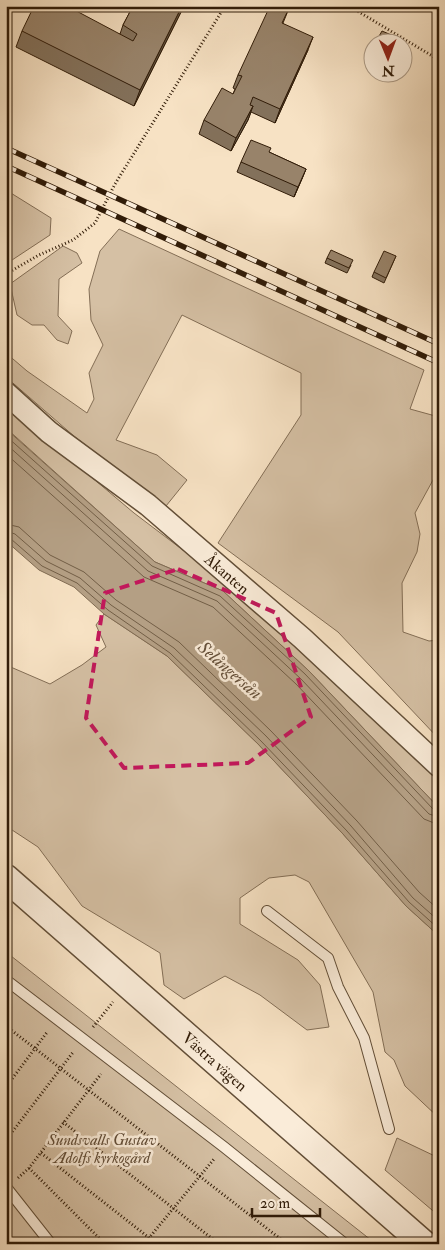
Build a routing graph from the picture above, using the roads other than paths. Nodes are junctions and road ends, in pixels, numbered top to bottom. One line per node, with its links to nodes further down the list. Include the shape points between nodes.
1 (6, 393): 2 (street, Åkanten, via 49,432 148,505 295,632)
2 (439, 766)
3 (6, 878): 10 (street, Västra vägen)
4 (267, 912): 6 (lane, via 328,958 338,987 364,1038)
5 (6, 980): 9 (lane, via 224,1146)
6 (389, 1129)
7 (8, 1188): 8 (lane)
8 (51, 1244)
9 (345, 1244)
10 (424, 1244)

